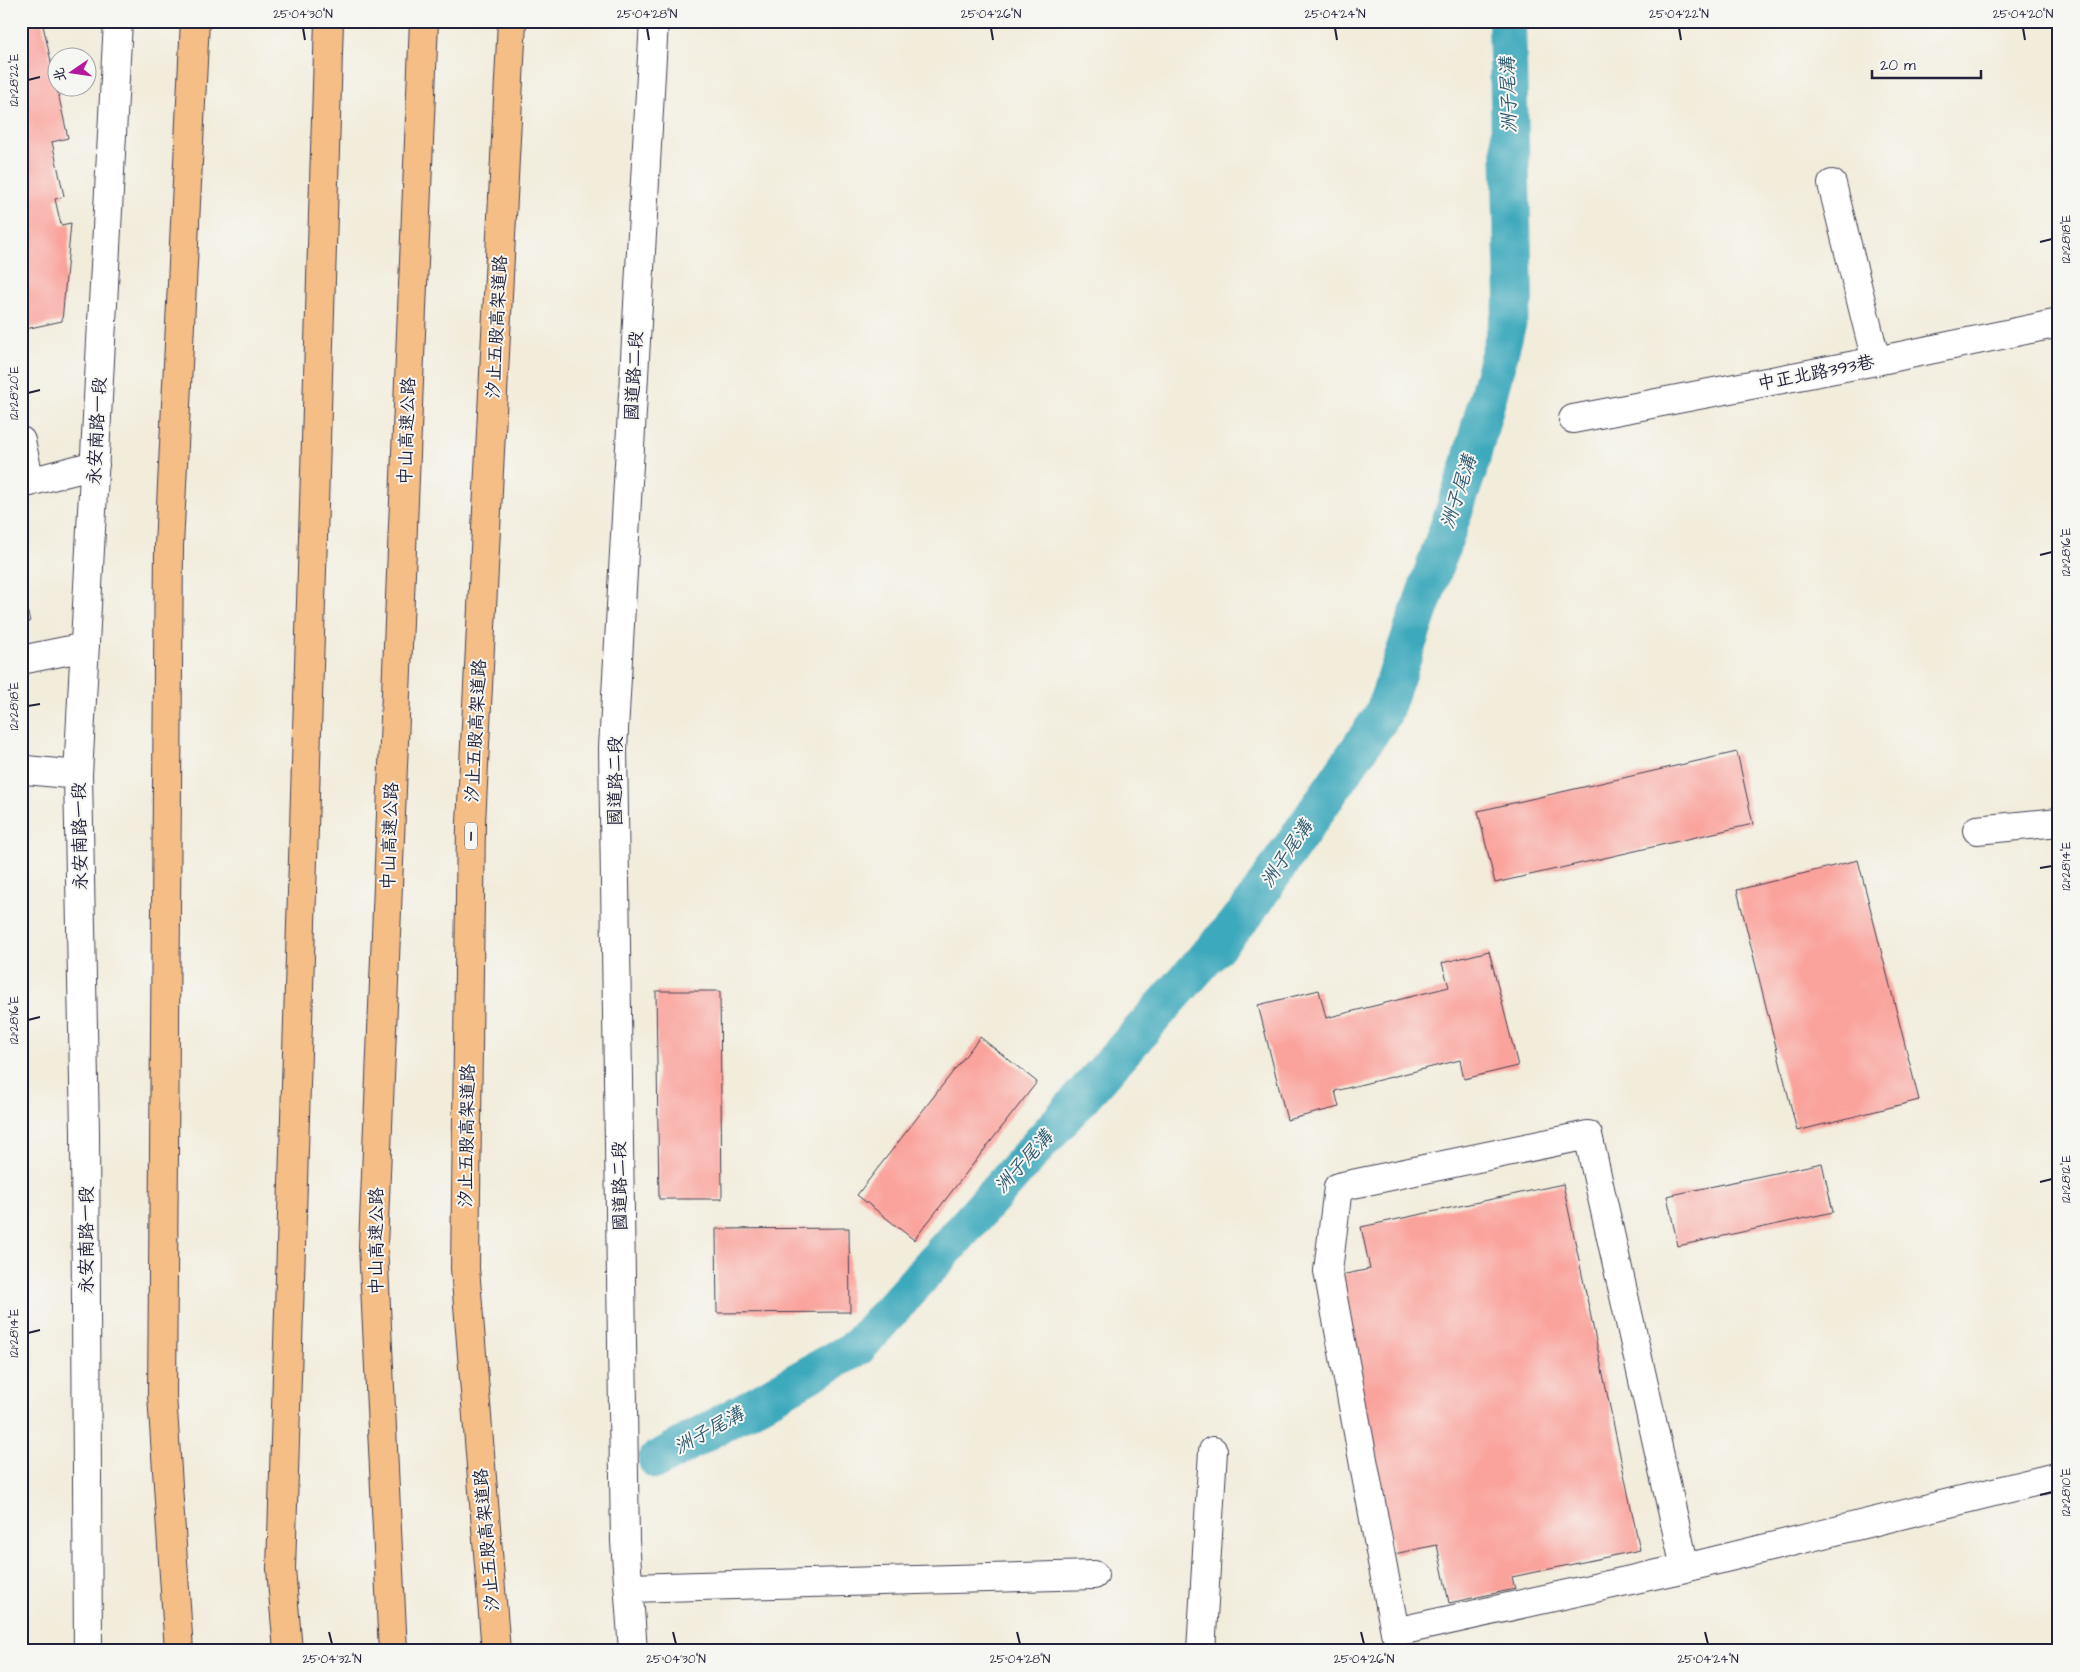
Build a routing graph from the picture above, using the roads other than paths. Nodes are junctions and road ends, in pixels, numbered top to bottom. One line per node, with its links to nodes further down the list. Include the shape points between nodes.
1 (118, 21): 12 (street, 永安南路一段)
2 (195, 21): 26 (highway, via 169,546 162,1396)
3 (329, 21): 27 (highway, via 281,1569)
4 (424, 21): 28 (highway, 中山高速公路, via 373,1246)
5 (512, 21): 29 (highway, 汐止五股高架道路 / 1, via 471,823 465,1268)
6 (654, 21): 24 (street, 國道路二段, via 613,748)
7 (1832, 184): 9 (street)
8 (2059, 323): 9 (street, 中正北路393巷)
9 (1876, 361): 10 (street, 中正北路393巷)
10 (1573, 419)
11 (21, 441): 13 (street)
12 (95, 465): 13 (street); 14 (street, 永安南路一段)
13 (26, 483)
14 (85, 647): 15 (street); 17 (street, 永安南路一段)
15 (21, 660)
16 (21, 772): 17 (street)
17 (78, 775): 25 (street, 永安南路一段, via 85,1142)
18 (2059, 822): 19 (street)
19 (1977, 830)
20 (1213, 1451): 31 (street)
21 (2059, 1476): 22 (street)
22 (1685, 1568): 22 (street, via 1588,1136 1338,1187 1328,1271 1395,1632)
23 (1094, 1576): 24 (street)
24 (629, 1588): 30 (street, 國道路二段)
25 (88, 1651)
26 (179, 1651)
27 (288, 1651)
28 (393, 1651)
29 (496, 1651)
30 (633, 1651)
31 (1201, 1651)

